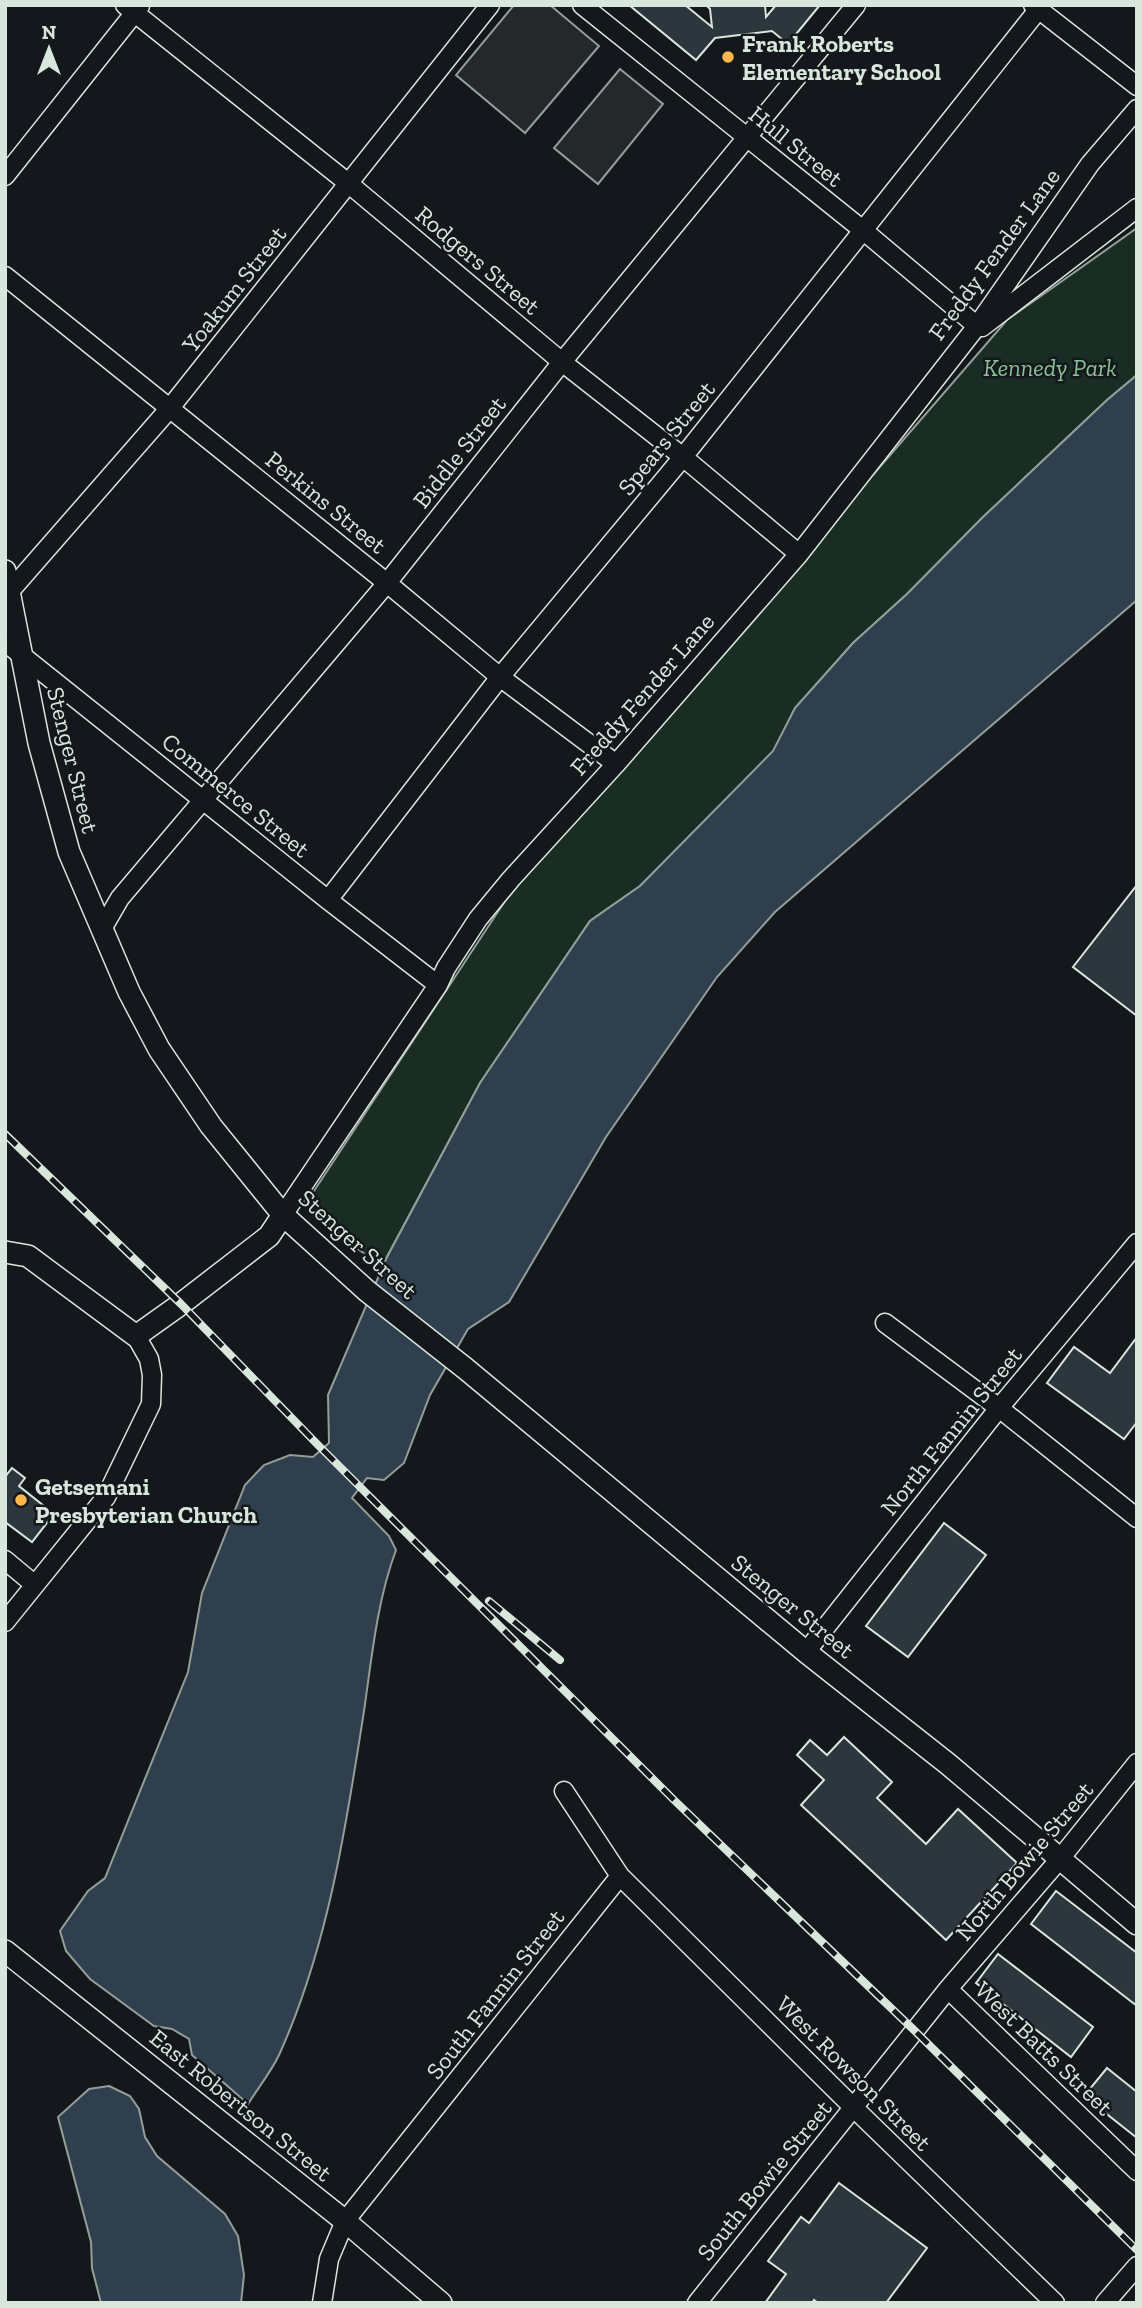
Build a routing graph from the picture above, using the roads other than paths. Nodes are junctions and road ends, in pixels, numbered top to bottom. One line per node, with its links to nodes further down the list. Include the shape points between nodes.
1 (490, 5): 10 (street, Yoakum Street)
2 (582, 5): 8 (street, Hull Street)
3 (856, 5): 8 (street, Biddle Street)
4 (1038, 7): 6 (street); 12 (street, Spears Street)
5 (133, 8): 9 (street); 10 (street, Rodgers Street)
6 (1137, 86)
7 (1137, 109): 14 (street, Freddy Fender Lane, via 1090,164)
8 (748, 139): 12 (street, Hull Street); 15 (street, Biddle Street)
9 (5, 176)
10 (348, 183): 15 (street, Rodgers Street); 16 (street, Yoakum Street)
11 (1137, 208): 14 (street, via 982,327)
12 (864, 231): 14 (street, Hull Street); 17 (street, Spears Street)
13 (5, 276): 16 (street, Perkins Street)
14 (977, 326): 18 (street, Freddy Fender Lane)
15 (562, 362): 17 (street, Rodgers Street); 19 (street, Biddle Street)
16 (170, 408): 19 (street, Perkins Street); 20 (street, Yoakum Street)
17 (683, 457): 18 (street, Rodgers Street); 22 (street, Spears Street)
18 (799, 554): 23 (street, Freddy Fender Lane)
19 (387, 583): 22 (street, Perkins Street); 24 (street, Biddle Street)
20 (7, 585): 21 (street, Stenger Street)
21 (13, 647): 24 (street, Commerce Street); 26 (street, Stenger Street, via 69,852)
22 (500, 677): 23 (street, Perkins Street); 25 (street, Spears Street)
23 (616, 764): 27 (street, Freddy Fender Lane, via 510,879 478,919)
24 (204, 800): 25 (street, Commerce Street); 26 (street, Biddle Street, via 120,898)
25 (328, 901): 27 (street, Commerce Street)
26 (102, 929): 28 (street, Stenger Street, via 159,1049 211,1126)
27 (439, 985): 28 (street, Freddy Fender Lane)
28 (282, 1214): 32 (street, Freddy Fender Lane, via 269,1236); 38 (street, Stenger Street, via 367,1291)
29 (1137, 1243): 33 (street, North Fannin Street)
30 (5, 1252): 32 (street, via 28,1256)
31 (885, 1323): 33 (street)
32 (136, 1336): 36 (street, via 149,1359 151,1404 106,1497)
33 (999, 1408): 34 (street); 38 (street, North Fannin Street)
34 (1137, 1518)
35 (5, 1560): 36 (street)
36 (35, 1585): 37 (street)
37 (5, 1622)
38 (806, 1652): 41 (street, Stenger Street)
39 (1137, 1763): 41 (street, North Bowie Street)
40 (564, 1791): 42 (street)
41 (1059, 1860): 43 (street, Stenger Street); 45 (street, North Bowie Street)
42 (620, 1875): 46 (street, West Rowson Street); 48 (street, South Fannin Street)
43 (1137, 1924)
44 (5, 1951): 48 (street, East Robertson Street)
45 (948, 1989): 46 (street, South Bowie Street); 47 (street, West Batts Street)
46 (854, 2108): 52 (street, South Bowie Street); 53 (street, West Rowson Street)
47 (1137, 2171)
48 (345, 2221): 50 (street, South Fannin Street, via 329,2259); 51 (street, East Robertson Street)
49 (1137, 2266): 54 (street)
50 (322, 2303)
51 (441, 2303)
52 (697, 2303)
53 (1055, 2303)
54 (1105, 2303)

